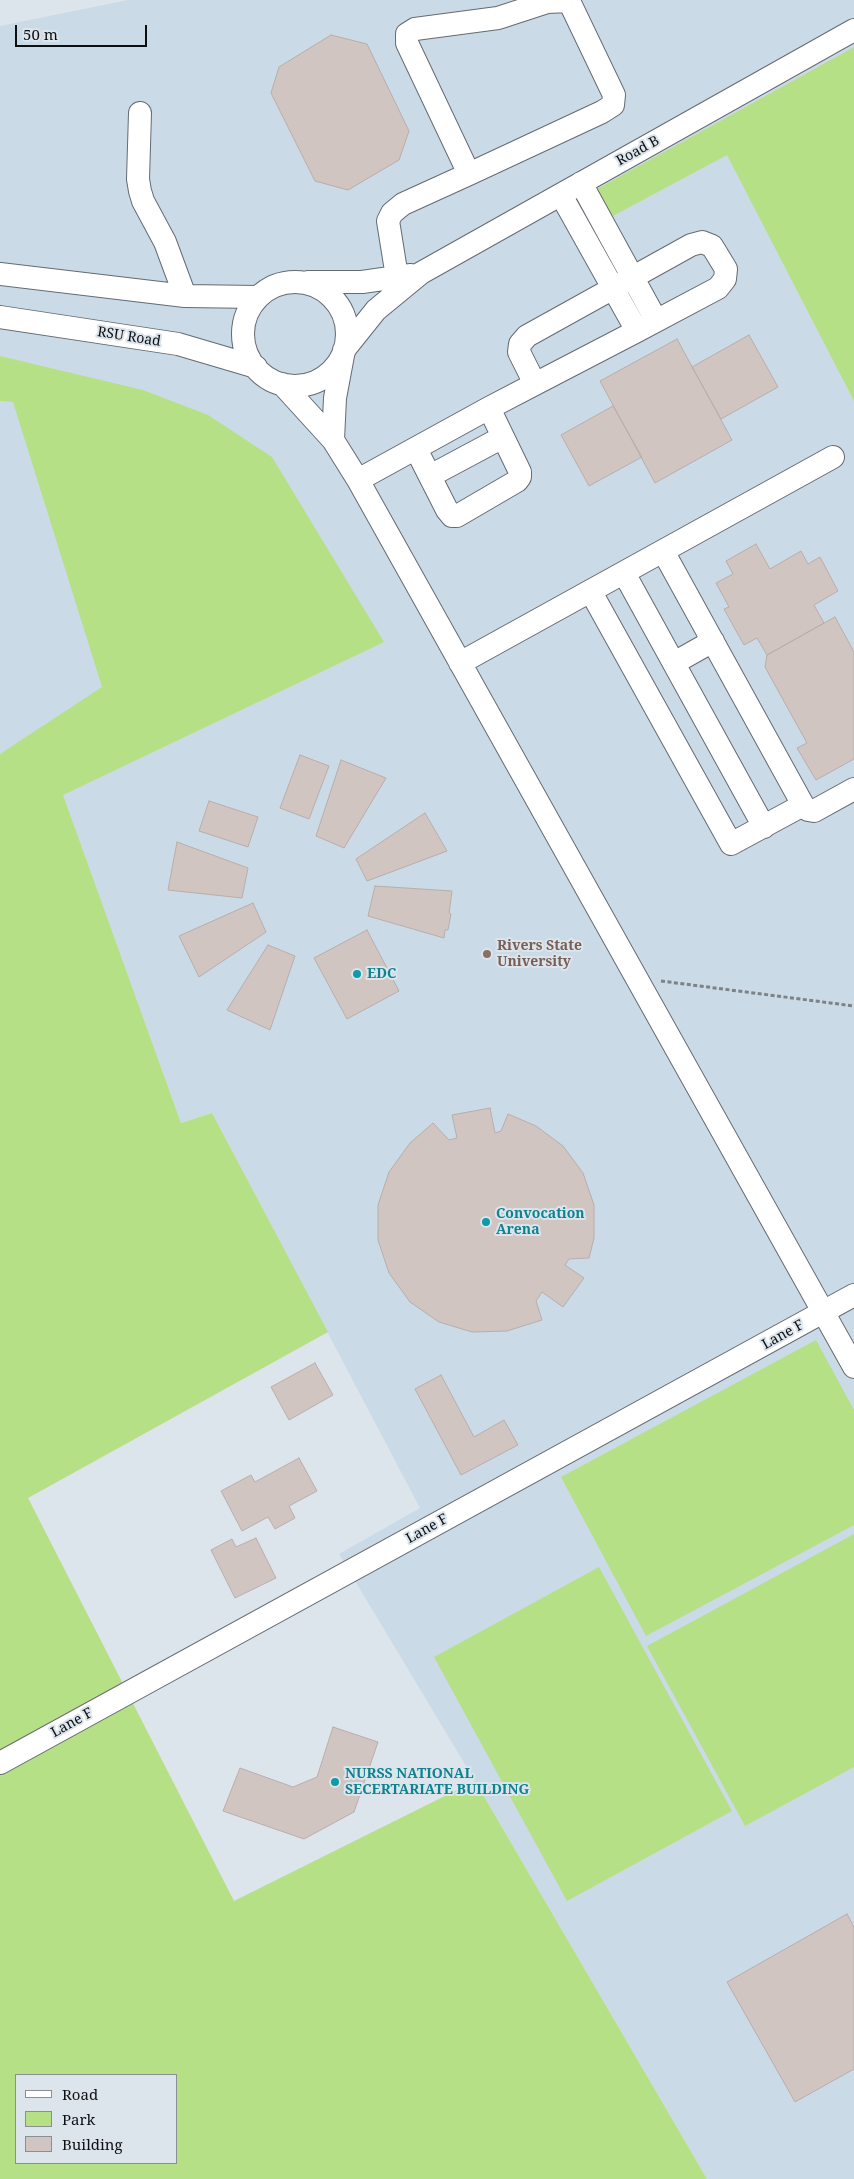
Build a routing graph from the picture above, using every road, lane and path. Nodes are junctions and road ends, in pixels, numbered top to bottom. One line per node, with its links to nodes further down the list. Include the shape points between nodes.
1 (854, 30): 4 (street, Road B)
2 (140, 113): 12 (street, via 140,191 165,242)
3 (469, 174): 3 (street, via 613,105 614,95 569,1 547,2 498,18 415,29 407,34 407,44); 8 (street, via 402,204 392,212 388,221)
4 (581, 183): 5 (street, Road B); 9 (street)
5 (561, 195): 6 (street, Road B); 11 (street)
6 (422, 273): 8 (street); 16 (street, via 376,310)
7 (0, 274): 12 (street)
8 (397, 277): 10 (street, via 362,282)
9 (633, 277): 11 (street); 15 (street); 15 (street, via 702,242 712,246 726,269 725,279 718,288)
10 (300, 282): 13 (street, via 277,285); 16 (street, via 322,290 338,305 347,335)
11 (613, 287): 15 (street); 19 (street, via 527,336 520,344 520,352)
12 (185, 296): 13 (street)
13 (258, 297): 17 (street, via 246,317 244,340)
14 (0, 316): 17 (street, RSU Road, via 178,344)
15 (646, 326): 19 (street)
16 (344, 350): 18 (street, via 337,364 313,383); 22 (street, via 335,398)
17 (256, 368): 18 (street)
18 (282, 384): 22 (street)
19 (535, 384): 20 (street)
20 (489, 408): 21 (street); 23 (street)
21 (503, 437): 25 (street); 25 (street, via 520,477 457,516 452,516 447,510)
22 (333, 440): 26 (street)
23 (416, 449): 25 (street); 26 (street)
24 (833, 457): 27 (street)
25 (430, 476)
26 (358, 480): 31 (street)
27 (663, 551): 28 (street); 30 (street)
28 (624, 573): 29 (street); 32 (street)
29 (591, 592): 31 (street); 35 (street, via 731,844)
30 (713, 641): 32 (street); 34 (street)
31 (460, 663): 36 (street)
32 (674, 663): 35 (street)
33 (854, 789): 34 (street, via 814,811)
34 (803, 805): 35 (street)
35 (764, 827)
36 (635, 978): 37 (path); 39 (street)
37 (854, 1006)
38 (854, 1295): 39 (street, Lane F)
39 (822, 1314): 40 (street); 41 (street, Lane F)
40 (854, 1368)
41 (0, 1762)

